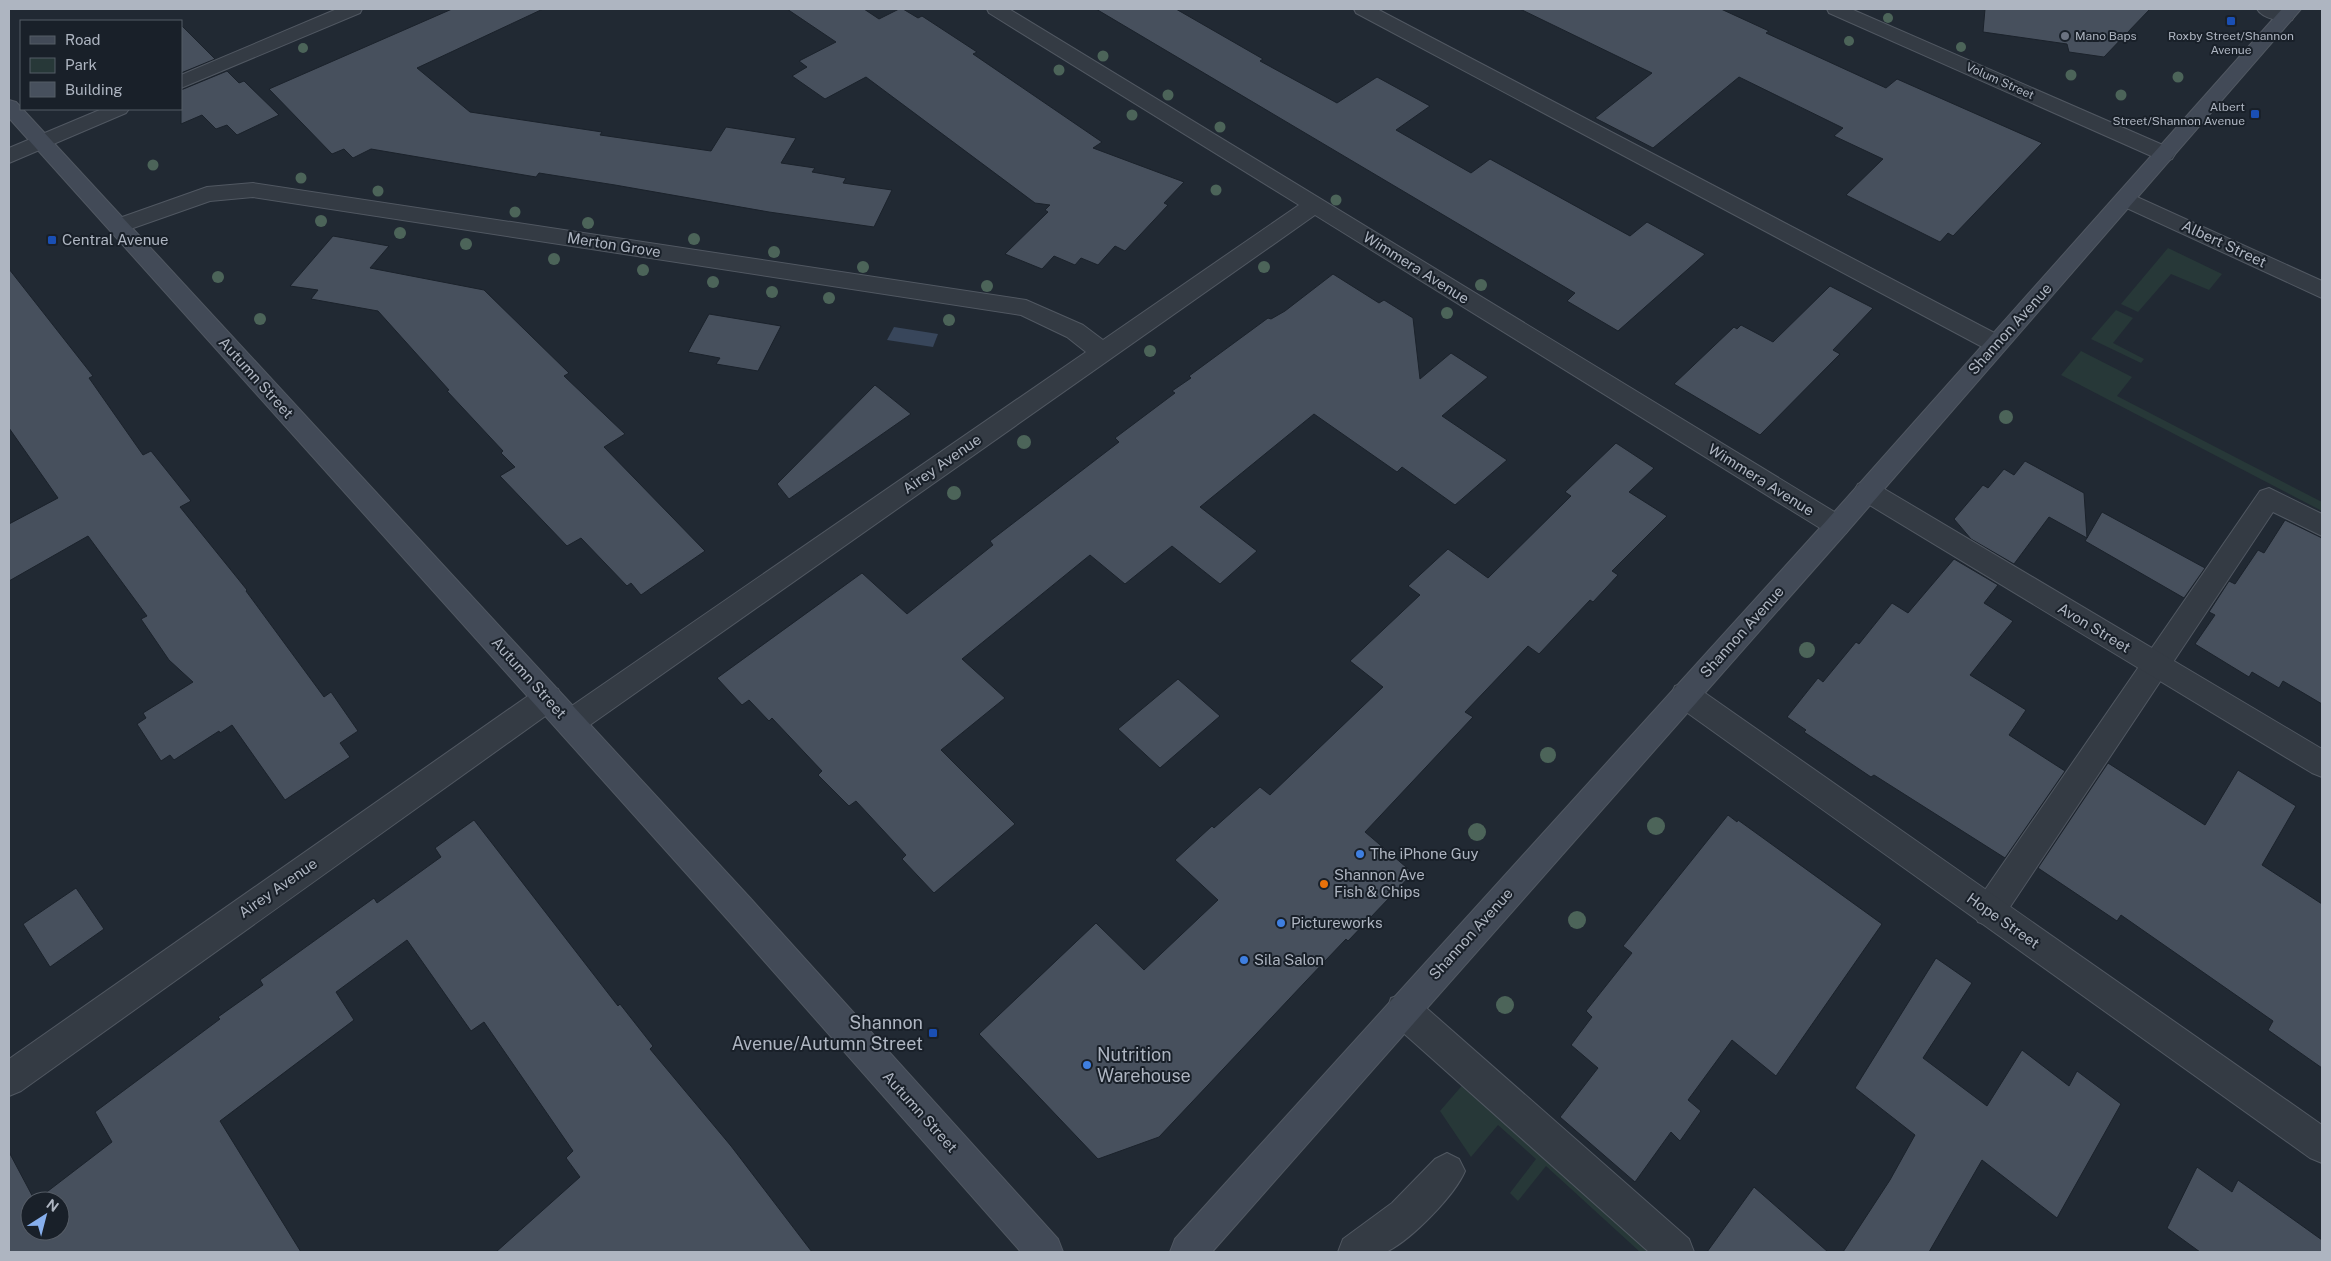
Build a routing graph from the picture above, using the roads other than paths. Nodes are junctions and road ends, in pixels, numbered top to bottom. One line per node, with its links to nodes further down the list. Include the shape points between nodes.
1 (353, 9): 6 (street)
2 (996, 9): 13 (street, Wimmera Avenue)
3 (1363, 9): 16 (street)
4 (1836, 9): 10 (street, Volum Street)
5 (2281, 11): 10 (main road, Shannon Avenue)
6 (182, 82)
7 (9, 106): 9 (main road, Autumn Street)
8 (116, 110): 9 (street)
9 (42, 142): 11 (street); 14 (main road, Autumn Street)
10 (2165, 154): 12 (main road, Shannon Avenue)
11 (9, 156)
12 (2126, 199): 15 (street, Albert Street); 16 (main road, Shannon Avenue)
13 (1314, 204): 17 (street, Airey Avenue); 19 (street, Wimmera Avenue)
14 (119, 226): 17 (street, Merton Grove, via 207,194 253,190 1026,308 1075,331); 23 (main road, Autumn Street)
15 (2322, 290)
16 (1996, 344): 18 (main road, Shannon Avenue)
17 (1102, 352): 24 (street, Airey Avenue)
18 (1866, 491): 19 (main road, Shannon Avenue); 21 (street, Avon Street)
19 (1837, 526): 22 (main road, Shannon Avenue)
20 (2322, 526): 21 (street, via 2269,498)
21 (2155, 664): 25 (street, Avon Street); 26 (street)
22 (1685, 695): 26 (street, Hope Street); 27 (main road, Shannon Avenue)
23 (548, 698): 24 (main road, Autumn Street); 28 (street, Airey Avenue)
24 (570, 723): 31 (main road, Autumn Street)
25 (2322, 764)
26 (1988, 911): 29 (street, Hope Street)
27 (1403, 1010): 32 (main road, Shannon Avenue); 34 (street)
28 (9, 1078)
29 (2322, 1146)
30 (1447, 1171): 33 (street, via 1423,1200 1388,1231)
31 (1046, 1252)
32 (1188, 1252)
33 (1356, 1252)
34 (1676, 1252)

